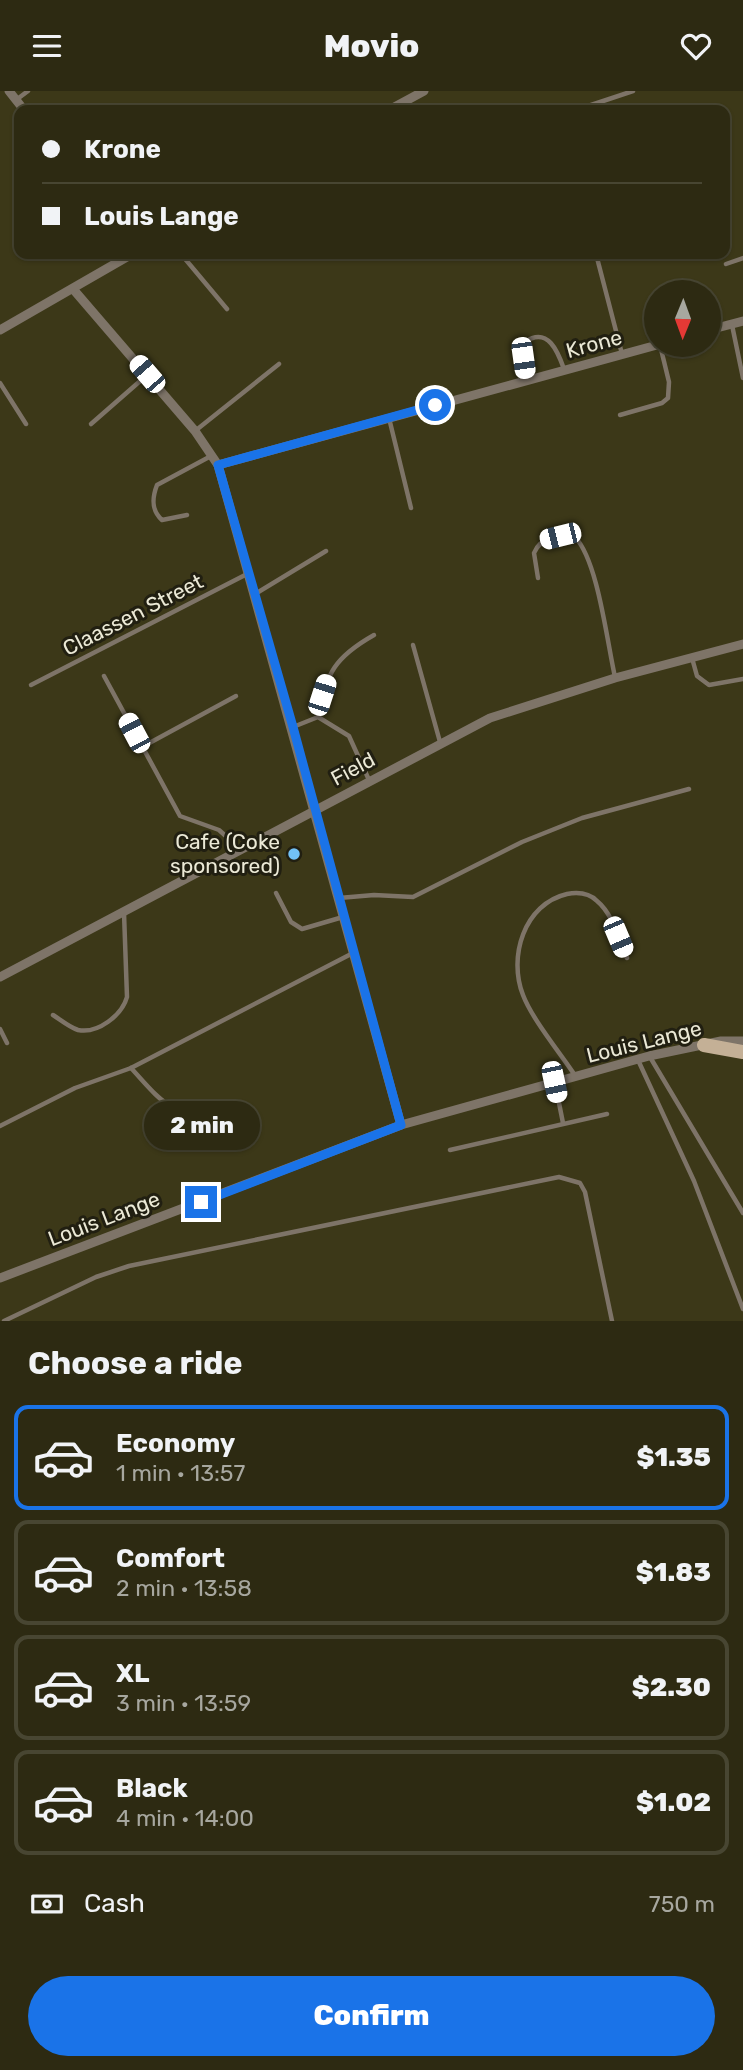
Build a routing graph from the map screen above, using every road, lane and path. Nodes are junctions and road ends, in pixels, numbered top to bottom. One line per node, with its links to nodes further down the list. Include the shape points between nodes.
1 (9, 91): 5 (street)
2 (28, 91): 5 (lane)
3 (424, 91): 7 (street)
4 (633, 91): 8 (lane)
5 (16, 100): 6 (street)
6 (20, 105)
7 (398, 105)
8 (591, 105)
9 (743, 258): 13 (lane)
10 (124, 259): 14 (street)
11 (185, 259): 15 (lane)
12 (597, 259): 21 (lane)
13 (726, 264)
14 (73, 289): 19 (street); 25 (street)
15 (227, 309)
16 (743, 321): 17 (street)
17 (732, 324): 18 (street); 26 (lane)
18 (721, 327)
19 (0, 330)
20 (644, 349): 21 (street, Krone)
21 (622, 354): 24 (street, Krone)
22 (663, 357): 29 (lane, via 670,382 668,398)
23 (279, 364): 33 (lane)
24 (564, 370): 27 (street, Krone); 27 (lane, via 554,344 532,338 523,351)
25 (147, 374): 32 (lane); 33 (street)
26 (743, 378)
27 (526, 380): 30 (street, Krone)
28 (0, 383): 31 (lane)
29 (620, 415)
30 (389, 418): 35 (street, Krone); 36 (lane)
31 (26, 424)
32 (91, 424)
33 (195, 431): 34 (street)
34 (212, 456): 35 (street); 37 (lane, via 157,485 153,504 162,520)
35 (218, 465): 39 (street)
36 (411, 509)
37 (187, 515)
38 (326, 551): 41 (lane)
39 (250, 573): 41 (street); 49 (lane, Claassen Street)
40 (538, 578): 47 (lane, via 534,553 544,540 575,537 593,577)
41 (255, 594): 52 (street)
42 (373, 635): 51 (lane, via 341,656 328,674)
43 (743, 644): 45 (street, Field)
44 (413, 645): 53 (lane)
45 (692, 657): 47 (street, Field); 48 (lane, via 703,683 716,686)
46 (104, 676): 54 (lane)
47 (615, 678): 53 (street, Field, via 490,717)
48 (743, 679)
49 (31, 684)
50 (236, 696): 54 (lane)
51 (318, 716): 52 (lane); 55 (lane, via 349,736)
52 (293, 727): 57 (street)
53 (440, 742): 55 (street, Field)
54 (142, 747): 58 (lane, via 180,816 219,830)
55 (369, 780): 57 (street, Field)
56 (689, 789): 60 (lane, via 582,818 522,842 413,897)
57 (314, 809): 58 (street, Field); 60 (street)
58 (239, 848): 61 (street, Field)
59 (275, 893): 62 (lane, via 290,922 302,929)
60 (339, 898): 62 (street)
61 (124, 909): 65 (street, Field); 66 (lane, via 124,1007 106,1022 86,1030)
62 (344, 917): 63 (street)
63 (354, 952): 74 (lane); 80 (street)
64 (627, 958): 75 (lane, via 609,916 596,899 585,894 556,897 537,911 524,929 516,957 523,996)
65 (0, 977)
66 (53, 1015)
67 (0, 1028): 69 (lane)
68 (743, 1041): 70 (street, Louis Lange)
69 (6, 1043)
70 (704, 1045): 71 (main road); 72 (street, Louis Lange)
71 (743, 1052)
72 (649, 1056): 73 (street, Louis Lange); 83 (lane)
73 (638, 1059): 75 (street, Louis Lange); 85 (lane, via 694,1181)
74 (131, 1068): 77 (lane, via 181,1114 198,1116); 81 (lane, via 75,1088)
75 (576, 1077): 76 (street, Louis Lange)
76 (554, 1082): 79 (lane); 80 (street, Louis Lange)
77 (216, 1108)
78 (607, 1114): 79 (lane)
79 (563, 1123): 82 (lane)
80 (401, 1125): 84 (street, Louis Lange)
81 (0, 1126)
82 (450, 1150)
83 (743, 1213)
84 (0, 1278)
85 (743, 1309)
86 (4, 1321): 87 (lane, via 129,1266 559,1177 580,1183 585,1192)
87 (611, 1321)

